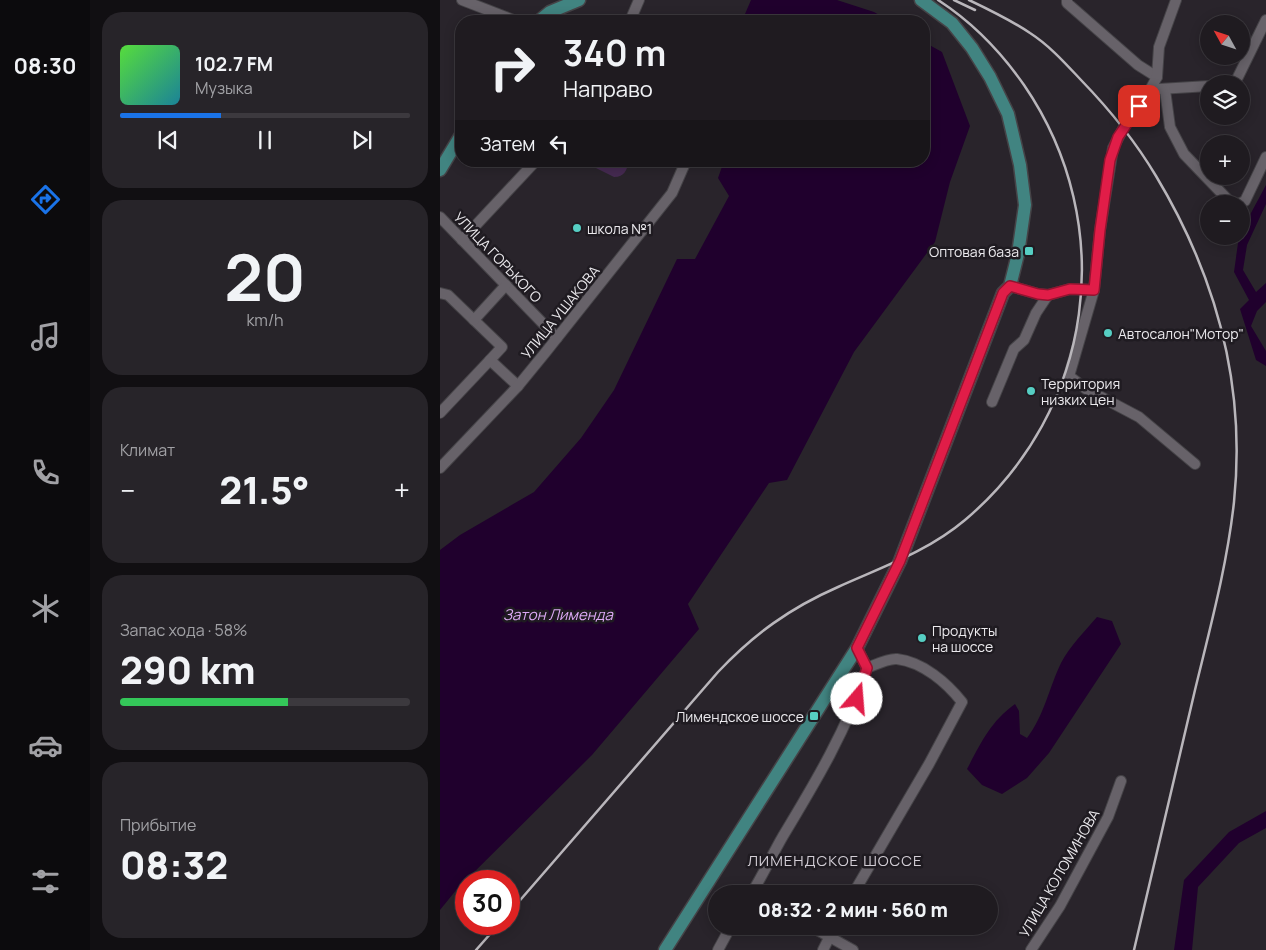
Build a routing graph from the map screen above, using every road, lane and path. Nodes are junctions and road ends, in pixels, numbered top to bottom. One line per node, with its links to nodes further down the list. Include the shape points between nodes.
1 (462, 0): 7 (street)
2 (579, 0): 8 (main road)
3 (639, 0): 9 (street)
4 (921, 0): 26 (main road, via 952,23 972,48 1008,114 1025,205)
5 (1067, 0): 12 (street, via 1138,66)
6 (1176, 0): 12 (street, via 1159,47)
7 (501, 15)
8 (546, 15)
9 (633, 15)
10 (1266, 20): 11 (street)
11 (1239, 75)
12 (1157, 76): 14 (street)
13 (1200, 87): 15 (street)
14 (1151, 88): 15 (street); 27 (street, via 1113,148)
15 (1165, 90): 21 (street, via 1170,127 1184,154)
16 (455, 144): 20 (main road)
17 (1266, 157): 22 (street)
18 (530, 167): 24 (street)
19 (683, 167): 31 (street, УЛИЦА УШАКОВА, via 672,194)
20 (440, 170)
21 (1223, 195)
22 (1248, 195)
23 (440, 217): 24 (street, УЛИЦА ГОРЬКОГО)
24 (462, 240): 25 (street, УЛИЦА ГОРЬКОГО)
25 (506, 285): 30 (street); 31 (street, УЛИЦА ГОРЬКОГО)
26 (1010, 286): 29 (street); 40 (main road, via 1003,293 900,561)
27 (1094, 290): 29 (street, via 1070,289); 38 (street, via 1069,376 1086,389 1139,417)
28 (442, 292): 30 (street)
29 (1048, 295): 35 (street, via 1024,340 1014,349)
30 (474, 320): 32 (street, via 502,347)
31 (556, 338): 33 (street, УЛИЦА УШАКОВА)
32 (490, 360): 33 (street); 36 (street)
33 (518, 386): 39 (street, УЛИЦА УШАКОВА)
34 (440, 395): 36 (street)
35 (992, 402)
36 (448, 404): 37 (street)
37 (440, 413)
38 (1195, 464)
39 (440, 468)
40 (857, 648): 41 (street); 48 (main road)
41 (867, 668): 43 (street, via 857,699 808,796); 44 (street, via 896,658 920,666 962,702)
42 (1121, 781): 52 (street, УЛИЦА КОЛОМИНОВА, via 1108,816 1060,906)
43 (756, 885)
44 (858, 885)
45 (727, 935): 49 (street)
46 (826, 935): 47 (street)
47 (830, 937): 50 (street); 51 (street)
48 (665, 950)
49 (718, 950)
50 (823, 950)
51 (852, 950)
52 (1031, 950)

